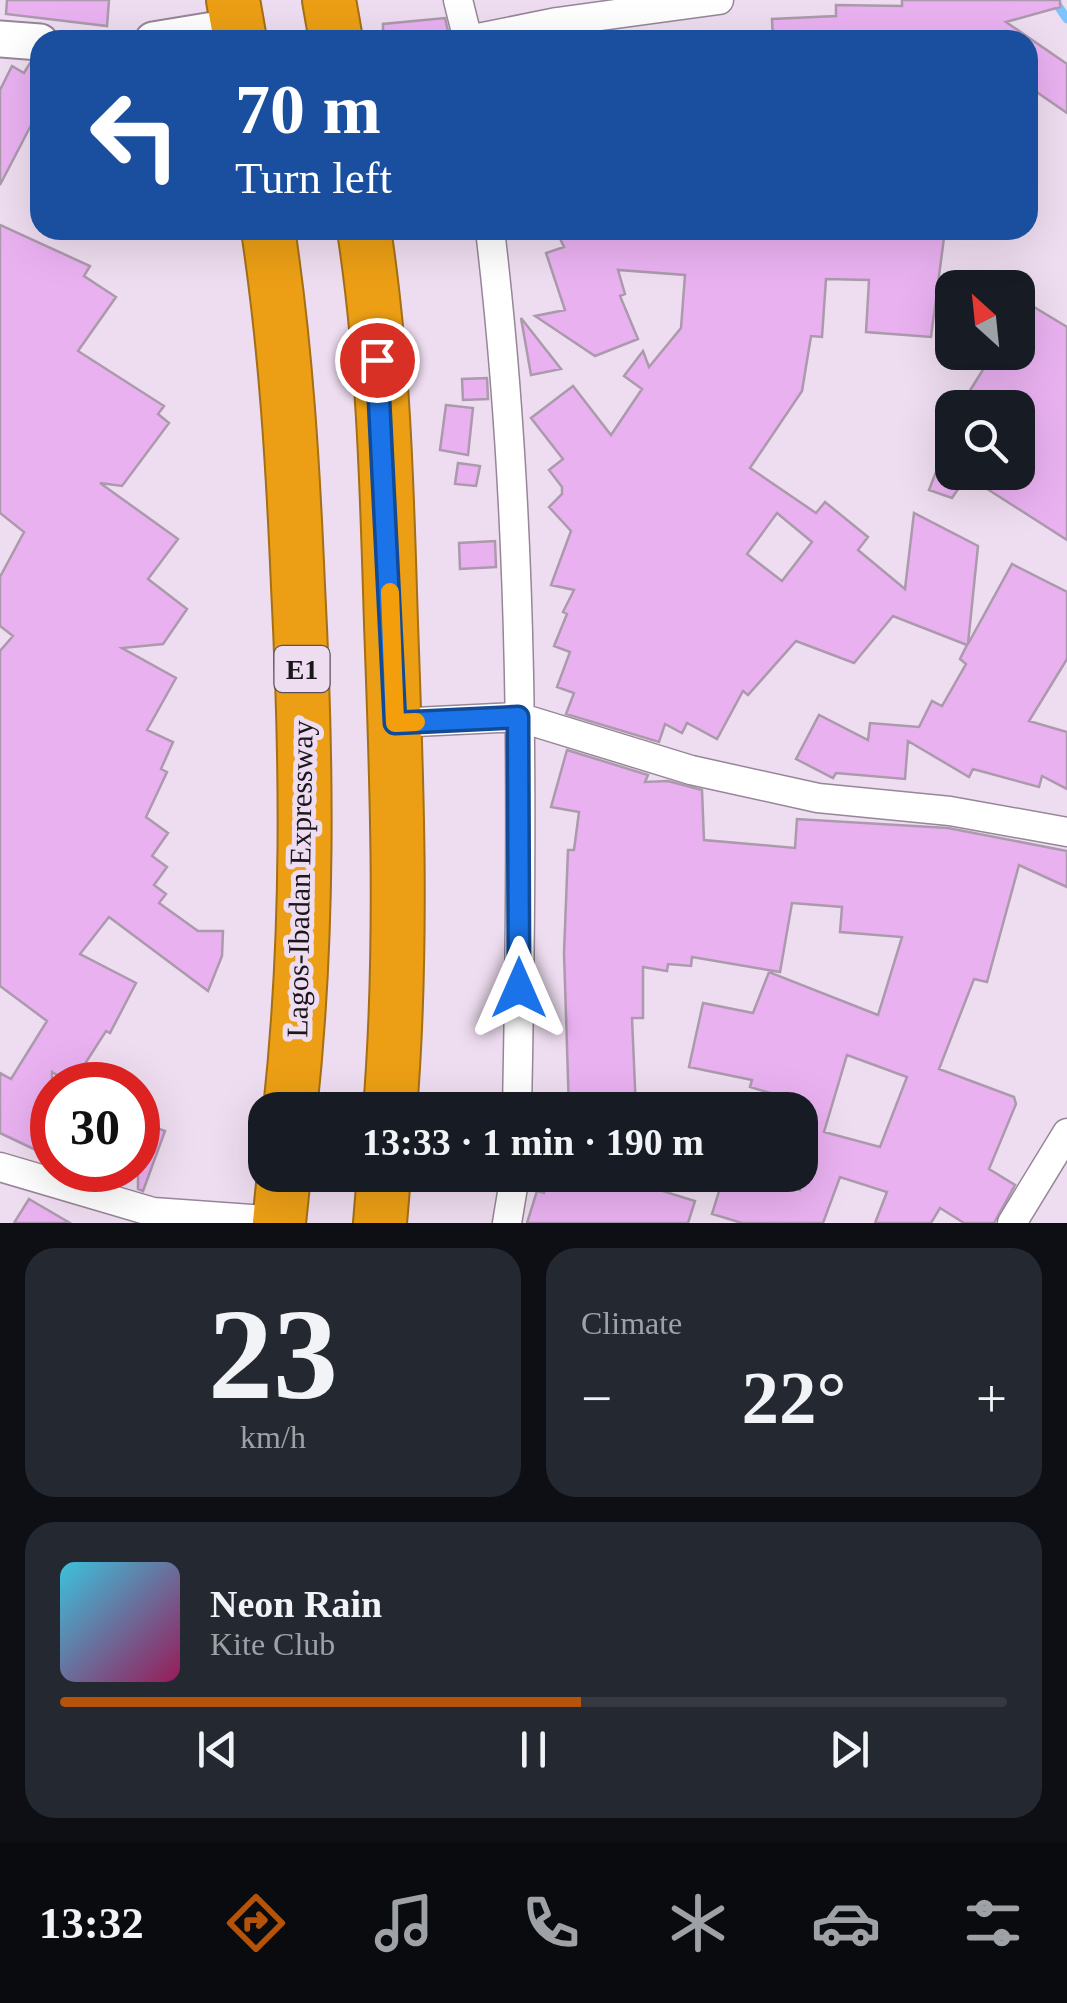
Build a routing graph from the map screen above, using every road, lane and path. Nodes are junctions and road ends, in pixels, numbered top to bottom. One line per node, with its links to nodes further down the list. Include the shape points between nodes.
1 (329, 0): 6 (highway)
2 (458, 0): 7 (street)
3 (719, 0): 8 (street)
4 (237, 22): 5 (street)
5 (200, 30)
6 (334, 30)
7 (466, 30)
8 (517, 30)
9 (0, 39): 10 (street)
10 (30, 41)
11 (269, 240): 17 (highway, Lagos-Ibadan Expressway / E1, via 288,410 304,702 304,874)
12 (365, 240): 15 (highway, via 386,460)
13 (491, 240): 14 (street, via 501,325)
14 (518, 717): 15 (street); 16 (street, via 691,770 818,798); 19 (street)
15 (395, 723): 18 (highway)
16 (1067, 832)
17 (291, 1092)
18 (391, 1092)
19 (517, 1092)
20 (1067, 1133): 27 (street)
21 (0, 1167): 24 (street, via 153,1212)
22 (383, 1192): 25 (highway)
23 (513, 1192): 26 (street)
24 (280, 1206)
25 (380, 1223)
26 (507, 1223)
27 (1012, 1223)

